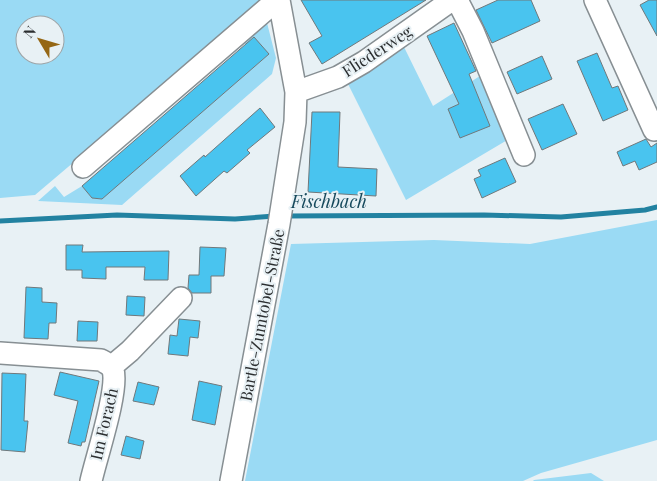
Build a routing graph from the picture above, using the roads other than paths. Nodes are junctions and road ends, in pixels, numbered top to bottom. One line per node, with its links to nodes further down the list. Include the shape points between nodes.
1 (278, 0): 5 (street, Bartle-Zumtobel-Straße); 8 (street, Bartle-Zumtobel-Straße)
2 (452, 0): 5 (street, Fliederweg, via 364,62 338,77)
3 (457, 0): 7 (street)
4 (595, 0): 6 (street)
5 (296, 92): 13 (street, Bartle-Zumtobel-Straße, via 295,122 281,214)
6 (654, 130)
7 (524, 155)
8 (82, 167)
9 (181, 298): 11 (street, Im Forach)
10 (0, 353): 11 (street, Im Forach, via 102,360)
11 (111, 367): 12 (street, Im Forach, via 114,372 113,391)
12 (91, 481)
13 (231, 481)

